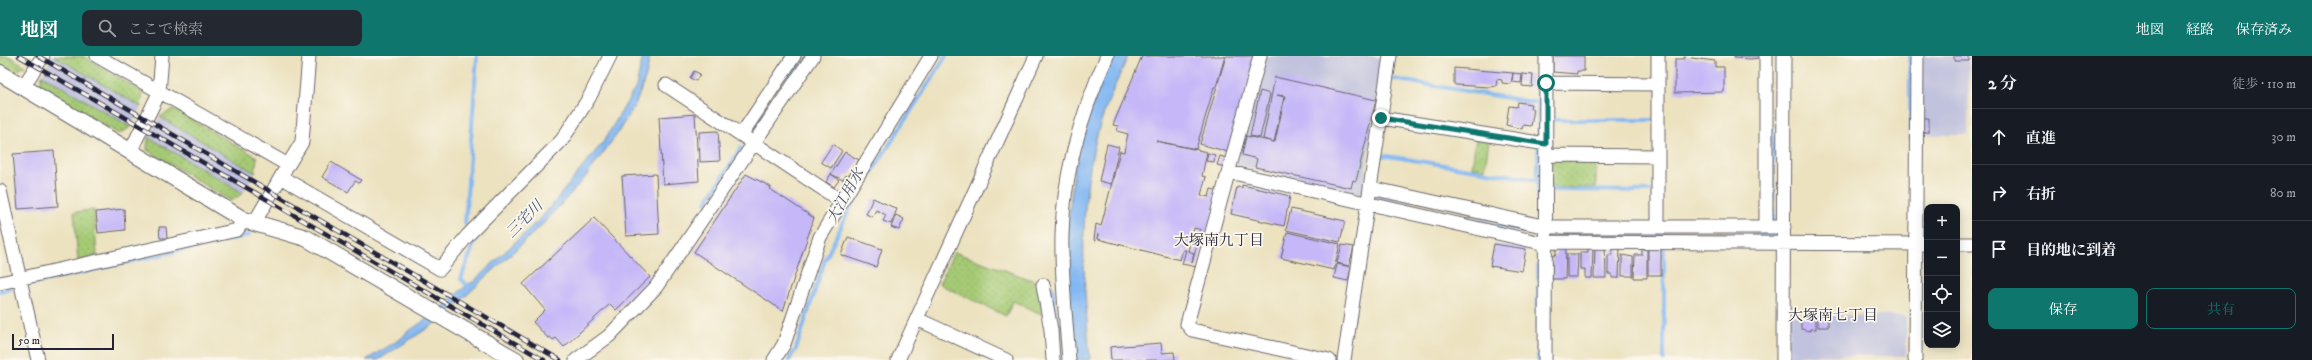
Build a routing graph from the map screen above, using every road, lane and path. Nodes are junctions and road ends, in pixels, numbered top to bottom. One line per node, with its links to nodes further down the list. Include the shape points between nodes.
1 (43, 56): 22 (street)
2 (97, 56): 23 (street)
3 (162, 56): 23 (street)
4 (309, 56): 30 (street, via 302,142)
5 (610, 56): 32 (street, via 589,98 562,140 468,235 440,269)
6 (794, 56): 25 (street)
7 (813, 56): 26 (street)
8 (930, 56): 35 (street)
9 (1036, 56): 50 (street)
10 (1107, 56): 58 (street, via 1075,142 1064,209 1062,267)
11 (1260, 56): 31 (street)
12 (1390, 56): 24 (street)
13 (1546, 56): 19 (street)
14 (1658, 56): 20 (street)
15 (1766, 56): 40 (street)
16 (1784, 56): 41 (street)
17 (1917, 56): 44 (street)
18 (0, 72): 22 (street)
19 (1546, 83): 20 (street); 27 (street)
20 (1658, 84): 29 (street)
21 (666, 85): 25 (street)
22 (23, 87): 28 (street)
23 (159, 93): 28 (street); 30 (street)
24 (1381, 118): 27 (street); 33 (street)
25 (741, 135): 26 (street)
26 (754, 144): 35 (street); 53 (street, via 656,287 609,336)
27 (1546, 149): 29 (street); 38 (street)
28 (130, 152): 37 (street)
29 (1658, 156): 39 (street)
30 (288, 164): 32 (street)
31 (1228, 172): 36 (street); 59 (street, via 1188,324 1192,330)
32 (281, 177): 37 (street)
33 (1371, 188): 36 (street); 38 (street)
34 (0, 191): 47 (street)
35 (842, 201): 54 (street, via 820,237 784,344)
36 (1369, 203): 42 (street); 60 (street)
37 (249, 222): 47 (street, via 237,230); 52 (street, via 306,238)
38 (1546, 227): 39 (street); 42 (street)
39 (1658, 227): 40 (street)
40 (1766, 227): 41 (street)
41 (1784, 227): 43 (street)
42 (1546, 243): 43 (street); 61 (street)
43 (1784, 244): 44 (street); 62 (street)
44 (1921, 244): 63 (street)
45 (1960, 244): 46 (street)
46 (1972, 244)
47 (20, 278): 48 (street); 51 (street)
48 (0, 283)
49 (1044, 285): 57 (street)
50 (917, 319): 55 (street); 56 (street)
51 (38, 360)
52 (516, 360)
53 (576, 360)
54 (774, 360)
55 (898, 360)
56 (1006, 360)
57 (1053, 360)
58 (1069, 360)
59 (1329, 360)
60 (1344, 360)
61 (1545, 360)
62 (1783, 360)
63 (1915, 360)

